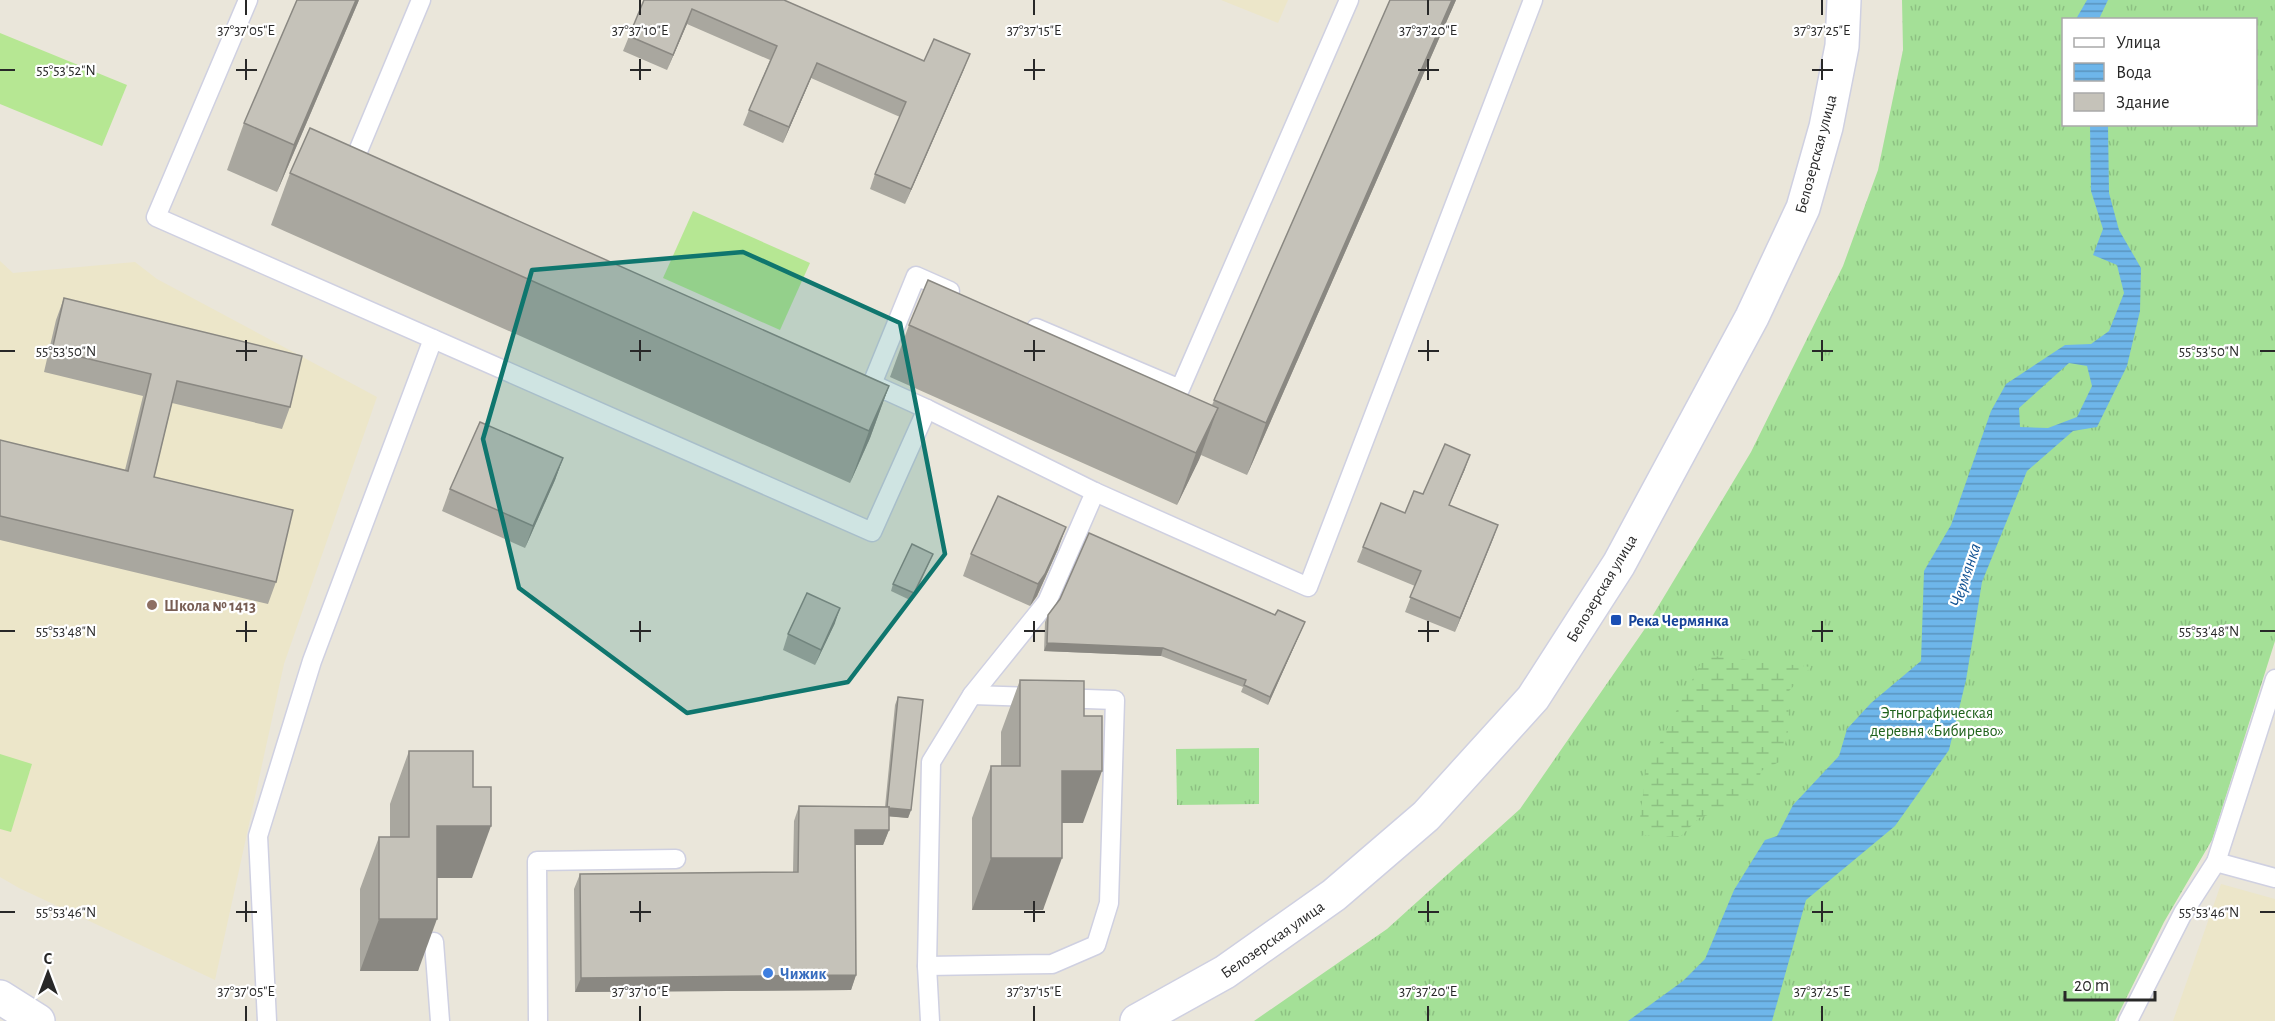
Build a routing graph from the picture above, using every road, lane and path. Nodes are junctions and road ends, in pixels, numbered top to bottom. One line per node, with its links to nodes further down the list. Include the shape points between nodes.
1 (248, 0): 9 (lane, via 156,217)
2 (421, 0): 6 (lane, via 351,168)
3 (1349, 0): 8 (lane, via 1180,389)
4 (1533, 0): 13 (lane, via 1308,587)
5 (1844, 0): 27 (street, Белозерская улица, via 1842,46 1826,127 1803,208 1752,317 1619,564 1533,698 1426,816 1334,896 1225,972)
6 (373, 178)
7 (971, 300): 10 (lane, via 916,276)
8 (1015, 319)
9 (433, 339): 12 (lane, via 872,532); 23 (lane, via 312,661 258,836)
10 (872, 384): 11 (lane, via 864,401); 12 (lane)
11 (853, 396)
12 (927, 409): 13 (lane)
13 (1095, 492): 15 (lane, via 1047,602)
14 (2275, 679): 17 (lane)
15 (972, 695): 20 (lane, via 931,762); 20 (lane, via 1115,700 1109,903 1096,945 1052,964)
16 (676, 859): 25 (lane, via 537,861)
17 (2216, 862): 18 (lane); 28 (lane, via 2183,913)
18 (2275, 879)
19 (434, 942): 24 (lane)
20 (927, 966): 26 (lane)
21 (0, 997): 22 (street)
22 (38, 1021)
23 (267, 1021)
24 (440, 1021)
25 (538, 1021)
26 (930, 1021)
27 (1137, 1021)
28 (2128, 1021)

